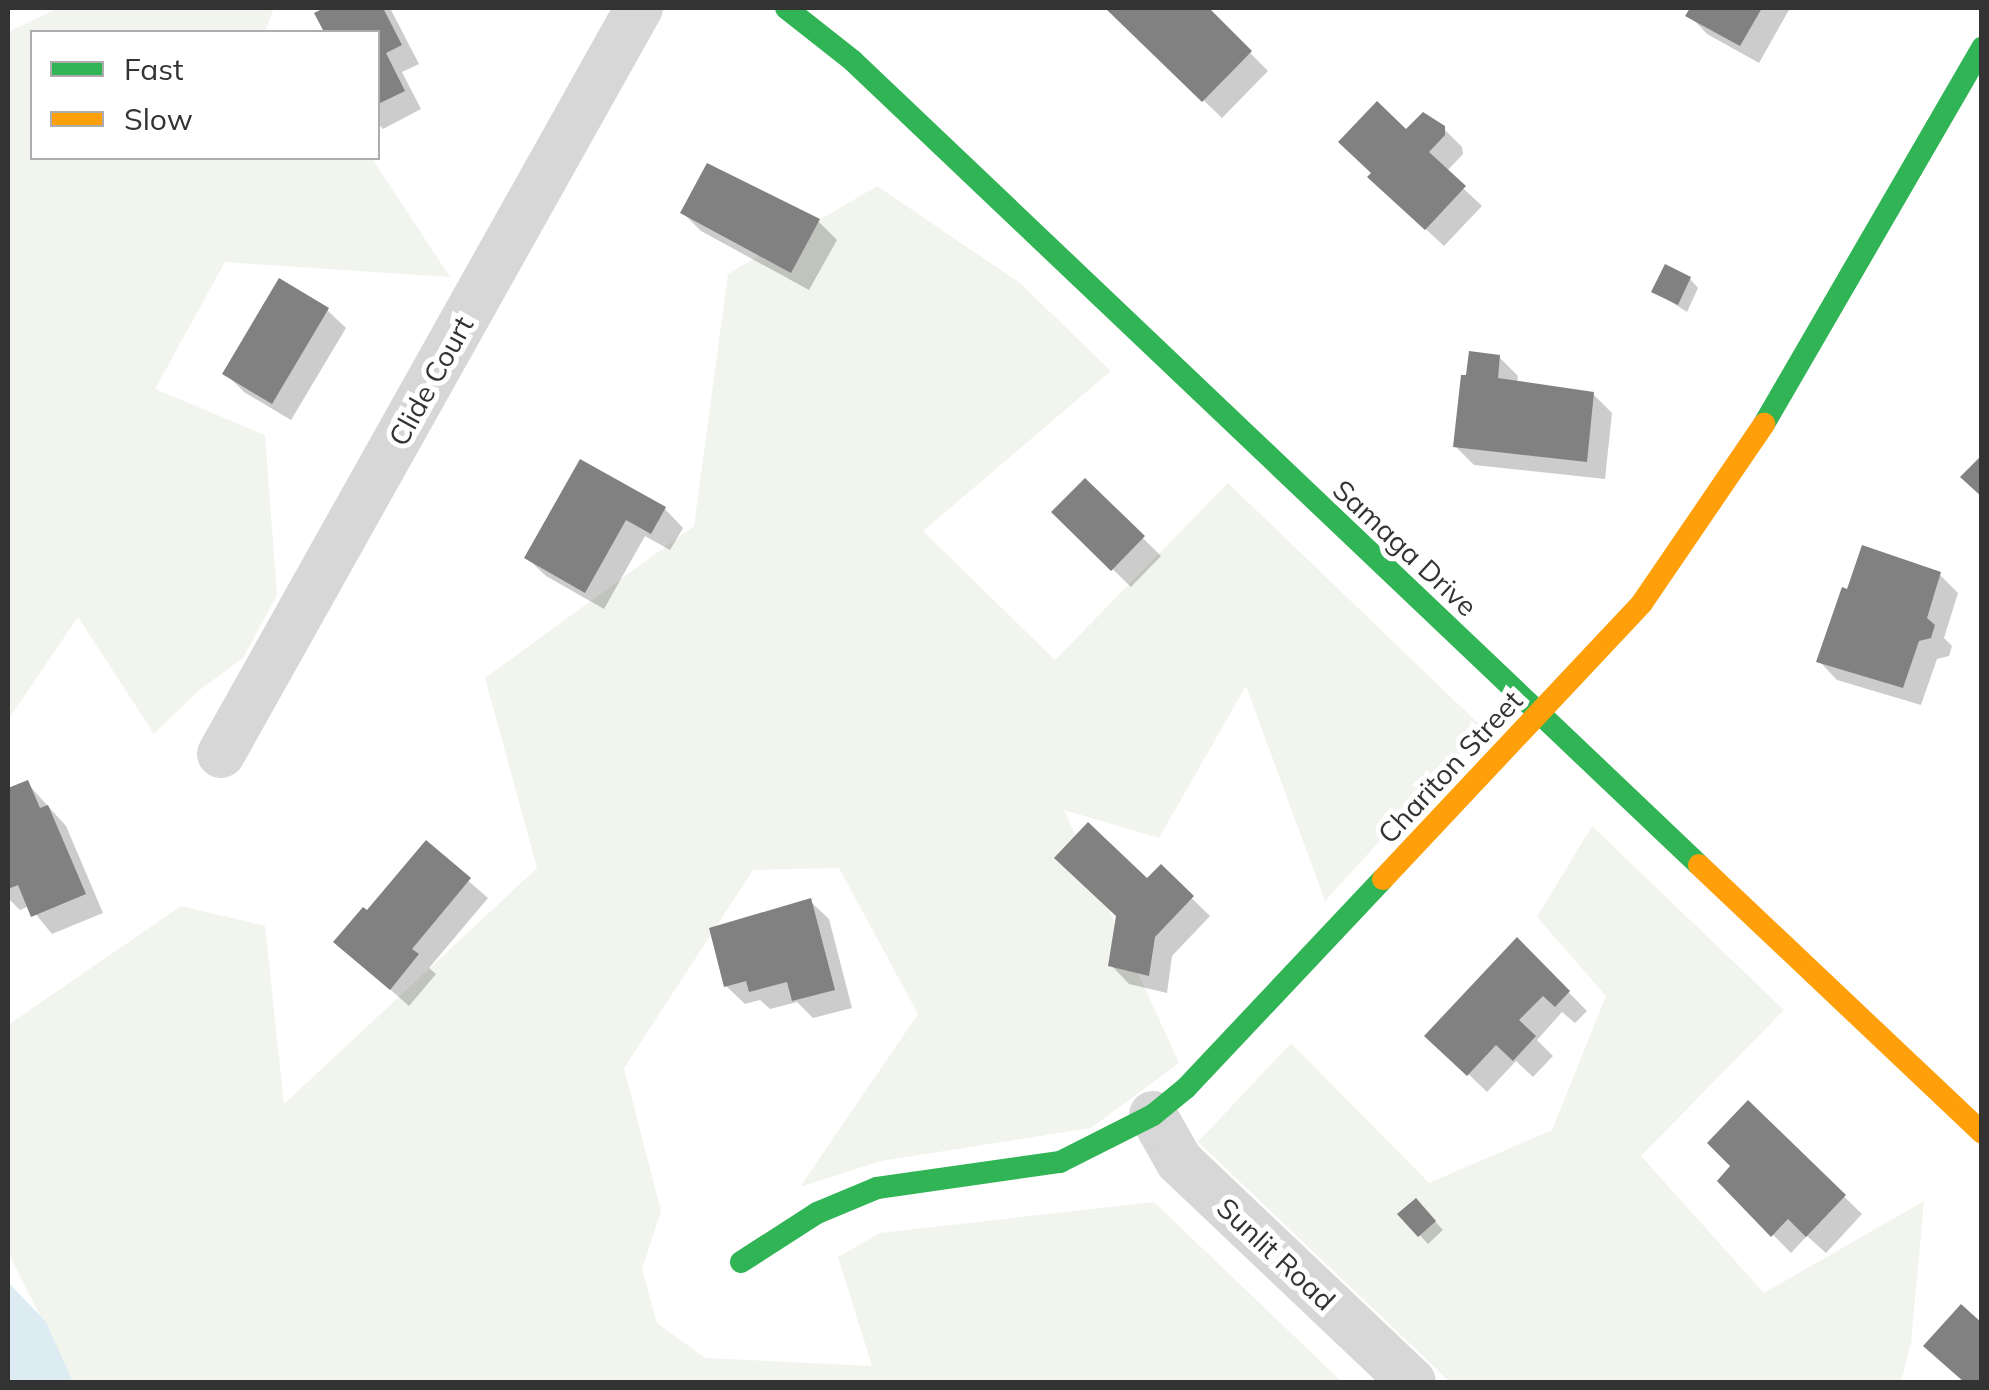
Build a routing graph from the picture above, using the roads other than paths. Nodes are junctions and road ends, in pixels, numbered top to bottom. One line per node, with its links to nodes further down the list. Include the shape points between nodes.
1 (639, 8): 5 (street, Clide Court)
2 (786, 8): 4 (street, Samaga Drive, via 853,62)
3 (1982, 48): 4 (street, Chariton Street, via 1783,396 1699,526 1642,603)
4 (1540, 715): 6 (street, Chariton Street); 7 (street, Samaga Drive)
5 (222, 754)
6 (1153, 1115): 8 (street, Chariton Street, via 1060,1162 878,1188 817,1213); 9 (street, Sunlit Road, via 1179,1162)
7 (1982, 1133)
8 (742, 1262)
9 (1412, 1382)

